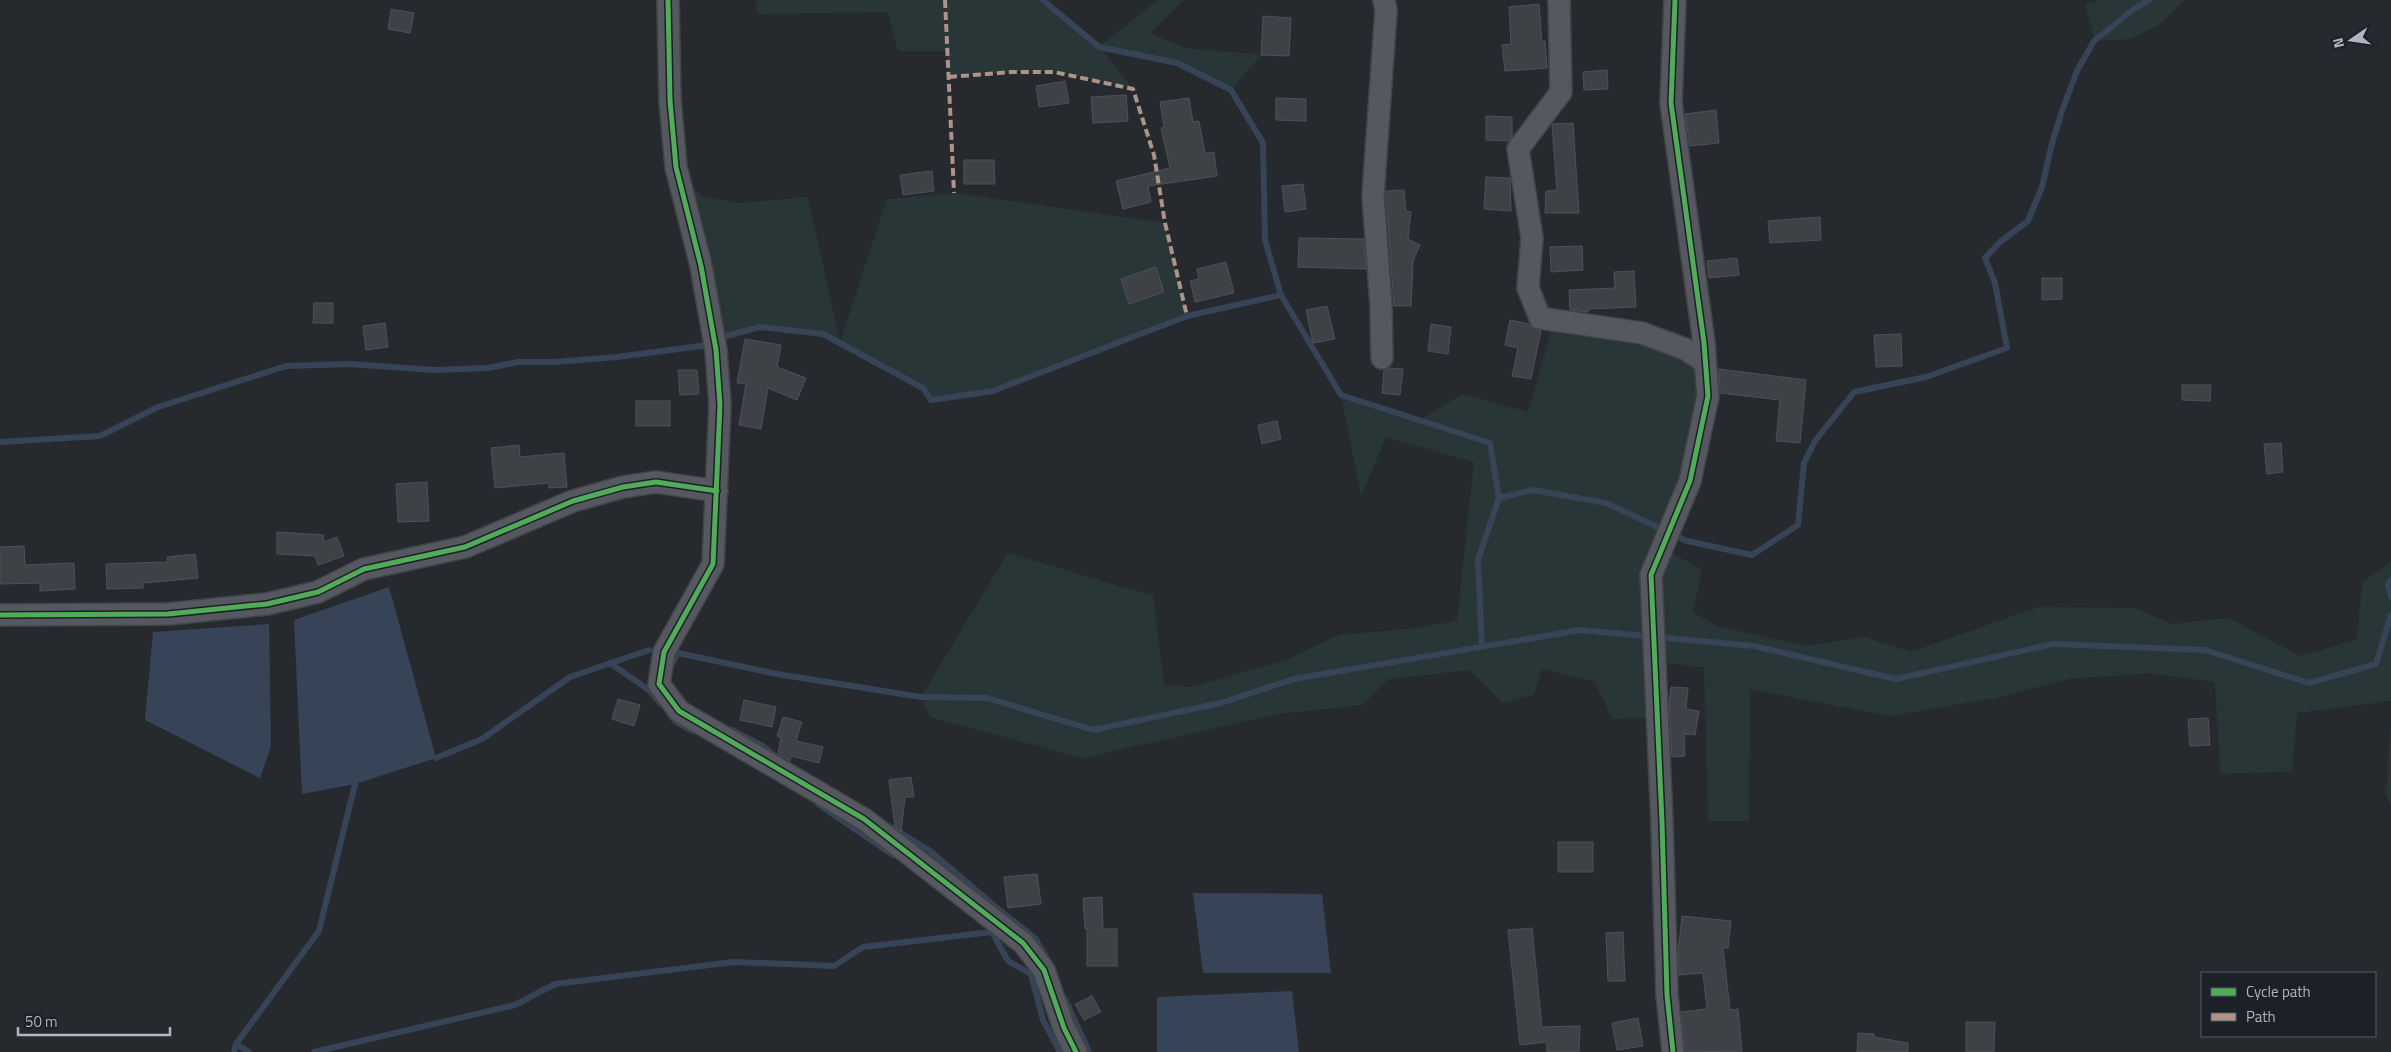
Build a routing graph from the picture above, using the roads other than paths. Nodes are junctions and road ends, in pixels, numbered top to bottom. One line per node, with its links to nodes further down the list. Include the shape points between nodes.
1 (668, 0): 7 (street, via 670,100 676,167 701,266 716,350 720,405)
2 (1384, 0): 5 (street, via 1386,20 1372,196 1382,305)
3 (1559, 0): 6 (street, via 1561,92 1518,149 1532,238 1528,288 1540,318 1642,333 1686,349)
4 (1675, 0): 6 (street, via 1671,103)
5 (1382, 358)
6 (1705, 362): 10 (street, via 1708,396 1690,481 1651,576)
7 (717, 491): 8 (street, via 656,482 623,487 573,501 465,547 364,569 318,592 267,604 168,614); 9 (street, via 713,564 664,652 659,684 679,712 864,818 1023,943 1044,970)
8 (0, 615)
9 (1076, 1052)
10 (1672, 1052)

